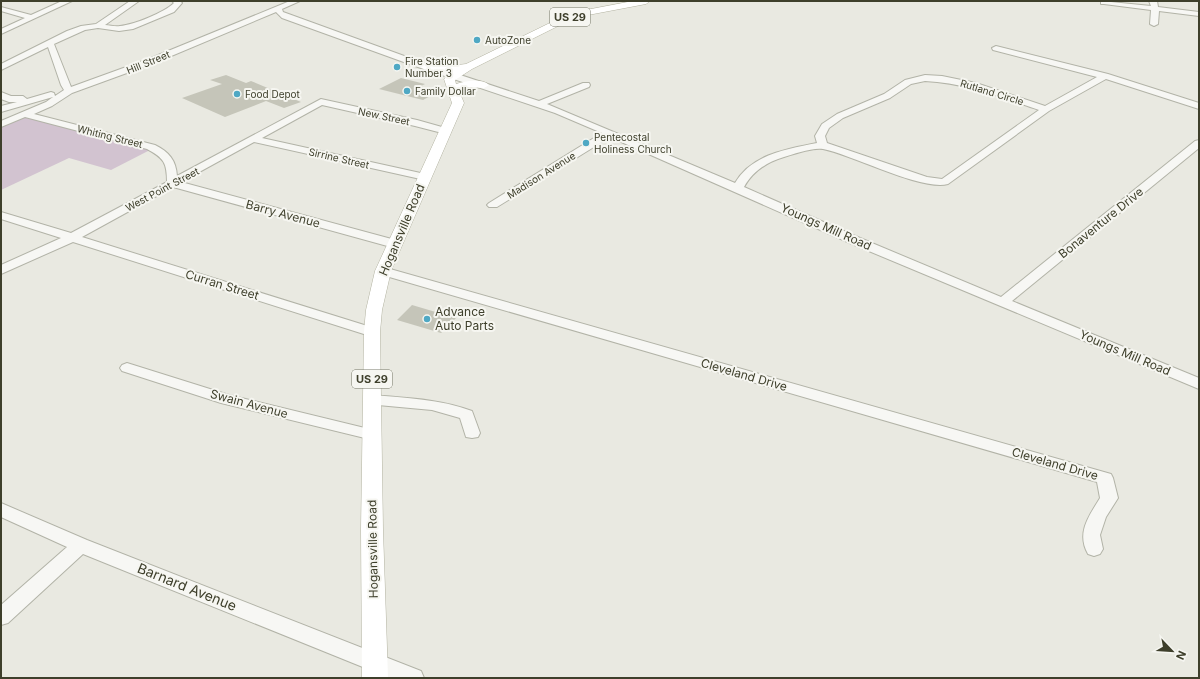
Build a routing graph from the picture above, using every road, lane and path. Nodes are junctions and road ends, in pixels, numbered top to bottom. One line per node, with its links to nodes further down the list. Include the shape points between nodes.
1 (68, 1): 11 (street)
2 (135, 1): 13 (street)
3 (176, 1): 13 (street, via 178,3 171,10 130,27 119,29)
4 (296, 1): 8 (street, Hill Street)
5 (646, 1): 18 (main road, US 29, via 572,16)
6 (1104, 2): 7 (street)
7 (1154, 5): 10 (street); 12 (street)
8 (278, 9): 17 (street, via 285,16); 26 (street, Hill Street)
9 (1, 10): 11 (street)
10 (1199, 14)
11 (31, 18): 14 (street)
12 (1154, 24)
13 (98, 26): 15 (street, via 70,33)
14 (1, 32)
15 (48, 44): 19 (street); 26 (street, via 52,46)
16 (996, 48): 21 (street)
17 (424, 66): 18 (main road); 20 (street); 25 (main road, via 432,76)
18 (468, 67): 20 (main road, US 29); 22 (main road, via 466,74)
19 (1, 68)
20 (452, 76): 22 (street, Youngs Mill Road); 25 (main road, Hogansville Road / US 29, via 449,79)
21 (1105, 76): 31 (street); 33 (street, Rutland Circle)
22 (469, 81): 23 (street, Youngs Mill Road)
23 (484, 85): 25 (main road, via 466,84); 30 (street, Youngs Mill Road)
24 (586, 85): 30 (street)
25 (453, 90): 36 (main road, Hogansville Road / US 29, via 458,103)
26 (69, 91): 28 (street); 34 (street, Hill Street, via 55,101)
27 (5, 97): 28 (street); 32 (street)
28 (36, 99): 32 (street)
29 (321, 102): 36 (street, New Street, via 417,122); 38 (street, West Point Street)
30 (538, 104): 37 (street, Youngs Mill Road)
31 (1199, 106)
32 (3, 109)
33 (1046, 109): 40 (street, Rutland Circle, via 944,182 926,180); 40 (street, Rutland Circle, via 973,85 946,79 925,78 908,82 888,96 840,116 825,126 820,136)
34 (24, 114): 35 (street, Hill Street); 42 (street, Whiting Street, via 160,151 172,164)
35 (1, 124)
36 (446, 131): 41 (main road, Hogansville Road / US 29)
37 (609, 133): 43 (street, Youngs Mill Road); 44 (street, Madison Avenue)
38 (254, 139): 41 (street, Sirrine Street); 42 (street, West Point Street)
39 (1199, 143): 50 (street, Bonaventure Drive)
40 (822, 145): 43 (street, via 780,154 757,166)
41 (425, 178): 47 (main road, Hogansville Road / US 29)
42 (172, 183): 46 (street, West Point Street); 47 (street, Barry Avenue)
43 (738, 188): 50 (street, Youngs Mill Road, via 856,241)
44 (493, 205)
45 (1, 215): 46 (street, Curran Street)
46 (71, 238): 48 (street, West Point Street); 51 (street, Curran Street)
47 (395, 244): 49 (main road, Hogansville Road / US 29)
48 (1, 270)
49 (383, 271): 51 (main road, Hogansville Road / US 29, via 375,304); 59 (street, Cleveland Drive, via 1105,478 1109,498 1098,516 1091,535)
50 (1003, 302): 53 (street, Youngs Mill Road)
51 (372, 332): 54 (main road, Hogansville Road / US 29)
52 (127, 368): 56 (street, Swain Avenue, via 226,398)
53 (1199, 384)
54 (372, 400): 55 (street, via 438,406 458,411 467,415); 56 (main road, Hogansville Road / US 29)
55 (472, 433)
56 (373, 435): 61 (main road, Hogansville Road / US 29)
57 (1, 510): 58 (street, Barnard Avenue)
58 (81, 545): 60 (street); 61 (street, Barnard Avenue)
59 (1094, 549)
60 (1, 617)
61 (375, 670): 62 (street, Barnard Avenue)
62 (414, 678)

